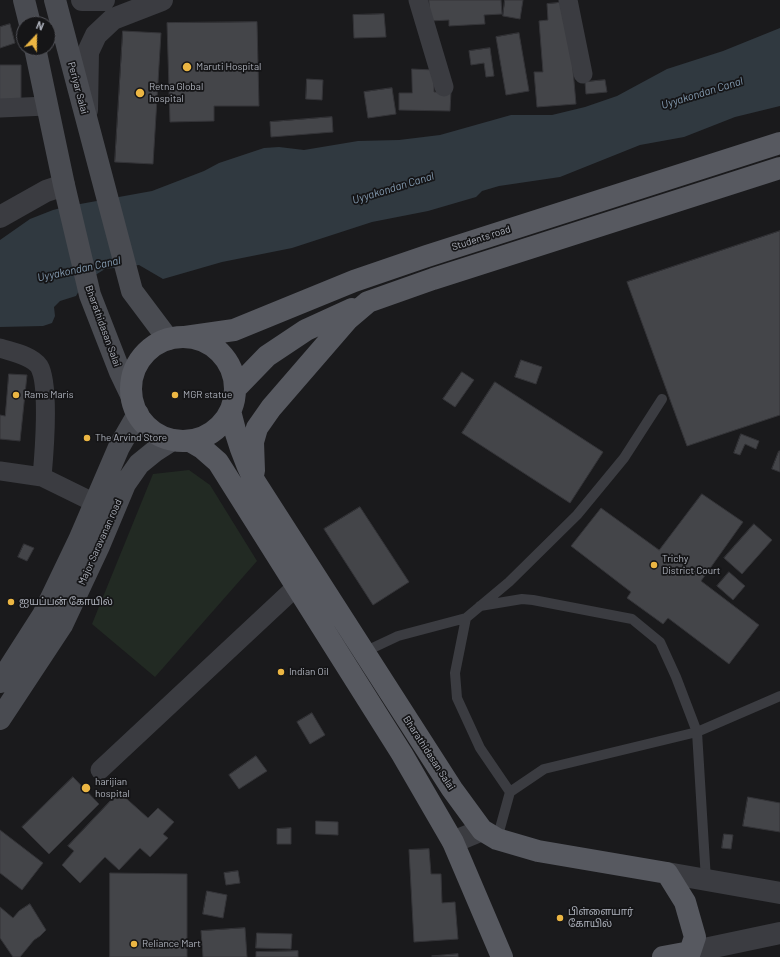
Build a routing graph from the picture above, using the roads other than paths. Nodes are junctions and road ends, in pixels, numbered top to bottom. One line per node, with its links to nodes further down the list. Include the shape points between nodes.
1 (24, 0): 8 (main road)
2 (55, 0): 14 (main road, Periyar Salai)
3 (82, 0): 4 (street)
4 (104, 0)
5 (162, 0): 14 (street, via 113,19 96,35 88,52)
6 (418, 0): 11 (street)
7 (568, 0): 10 (street)
8 (28, 16)
9 (37, 56): 12 (main road)
10 (583, 74)
11 (444, 87)
12 (47, 106): 13 (street); 17 (main road)
13 (0, 108)
14 (87, 120): 20 (main road, Periyar Salai, via 132,291)
15 (780, 143): 20 (main road, Students road, via 354,281 234,330)
16 (780, 168): 19 (main road)
17 (64, 185): 18 (street, via 46,191); 24 (main road, Bharathidasan Salai, via 90,295)
18 (0, 217)
19 (368, 302): 22 (main road, via 299,334 267,356); 29 (main road, via 348,319 271,408 257,428 253,442)
20 (176, 338): 22 (main road, via 202,340 217,349 228,362); 24 (main road, via 155,345 144,354 136,366 132,380)
21 (0, 348): 28 (street, via 33,360 43,377 45,450)
22 (235, 389): 25 (main road)
23 (662, 400): 32 (lane, via 624,458 577,515 509,582)
24 (135, 405): 26 (main road, via 147,426); 30 (main road, Major Saravanan road)
25 (230, 411): 26 (main road, via 220,425 206,436); 29 (main road, Bharathidasan Salai, via 242,456)
26 (172, 444): 31 (main road, via 202,448 218,462); 37 (main road, Major Saravanan road, via 139,464 125,484 62,625)
27 (0, 471): 28 (street)
28 (42, 477): 30 (street)
29 (255, 482): 34 (main road, Bharathidasan Salai)
30 (95, 503): 35 (main road, Major Saravanan road, via 43,616)
31 (297, 586): 39 (street); 42 (main road, via 402,754)
32 (480, 606): 33 (lane); 38 (lane, via 522,599 534,600 632,620 660,642)
33 (466, 618): 34 (lane, via 398,636); 40 (lane, via 455,673 457,698 480,748)
34 (364, 652): 41 (main road, Bharathidasan Salai, via 452,789)
35 (0, 682)
36 (780, 696): 38 (lane)
37 (0, 719)
38 (697, 732): 40 (lane, via 544,770); 44 (lane)
39 (100, 770)
40 (510, 792): 41 (lane)
41 (489, 834): 42 (street); 43 (main road, via 538,851)
42 (453, 842): 48 (main road)
43 (667, 874): 44 (street); 47 (main road, via 685,902 695,937)
44 (706, 880): 45 (street)
45 (780, 893)
46 (780, 933): 47 (street)
47 (690, 952): 49 (main road)
48 (502, 957)
49 (663, 957)

